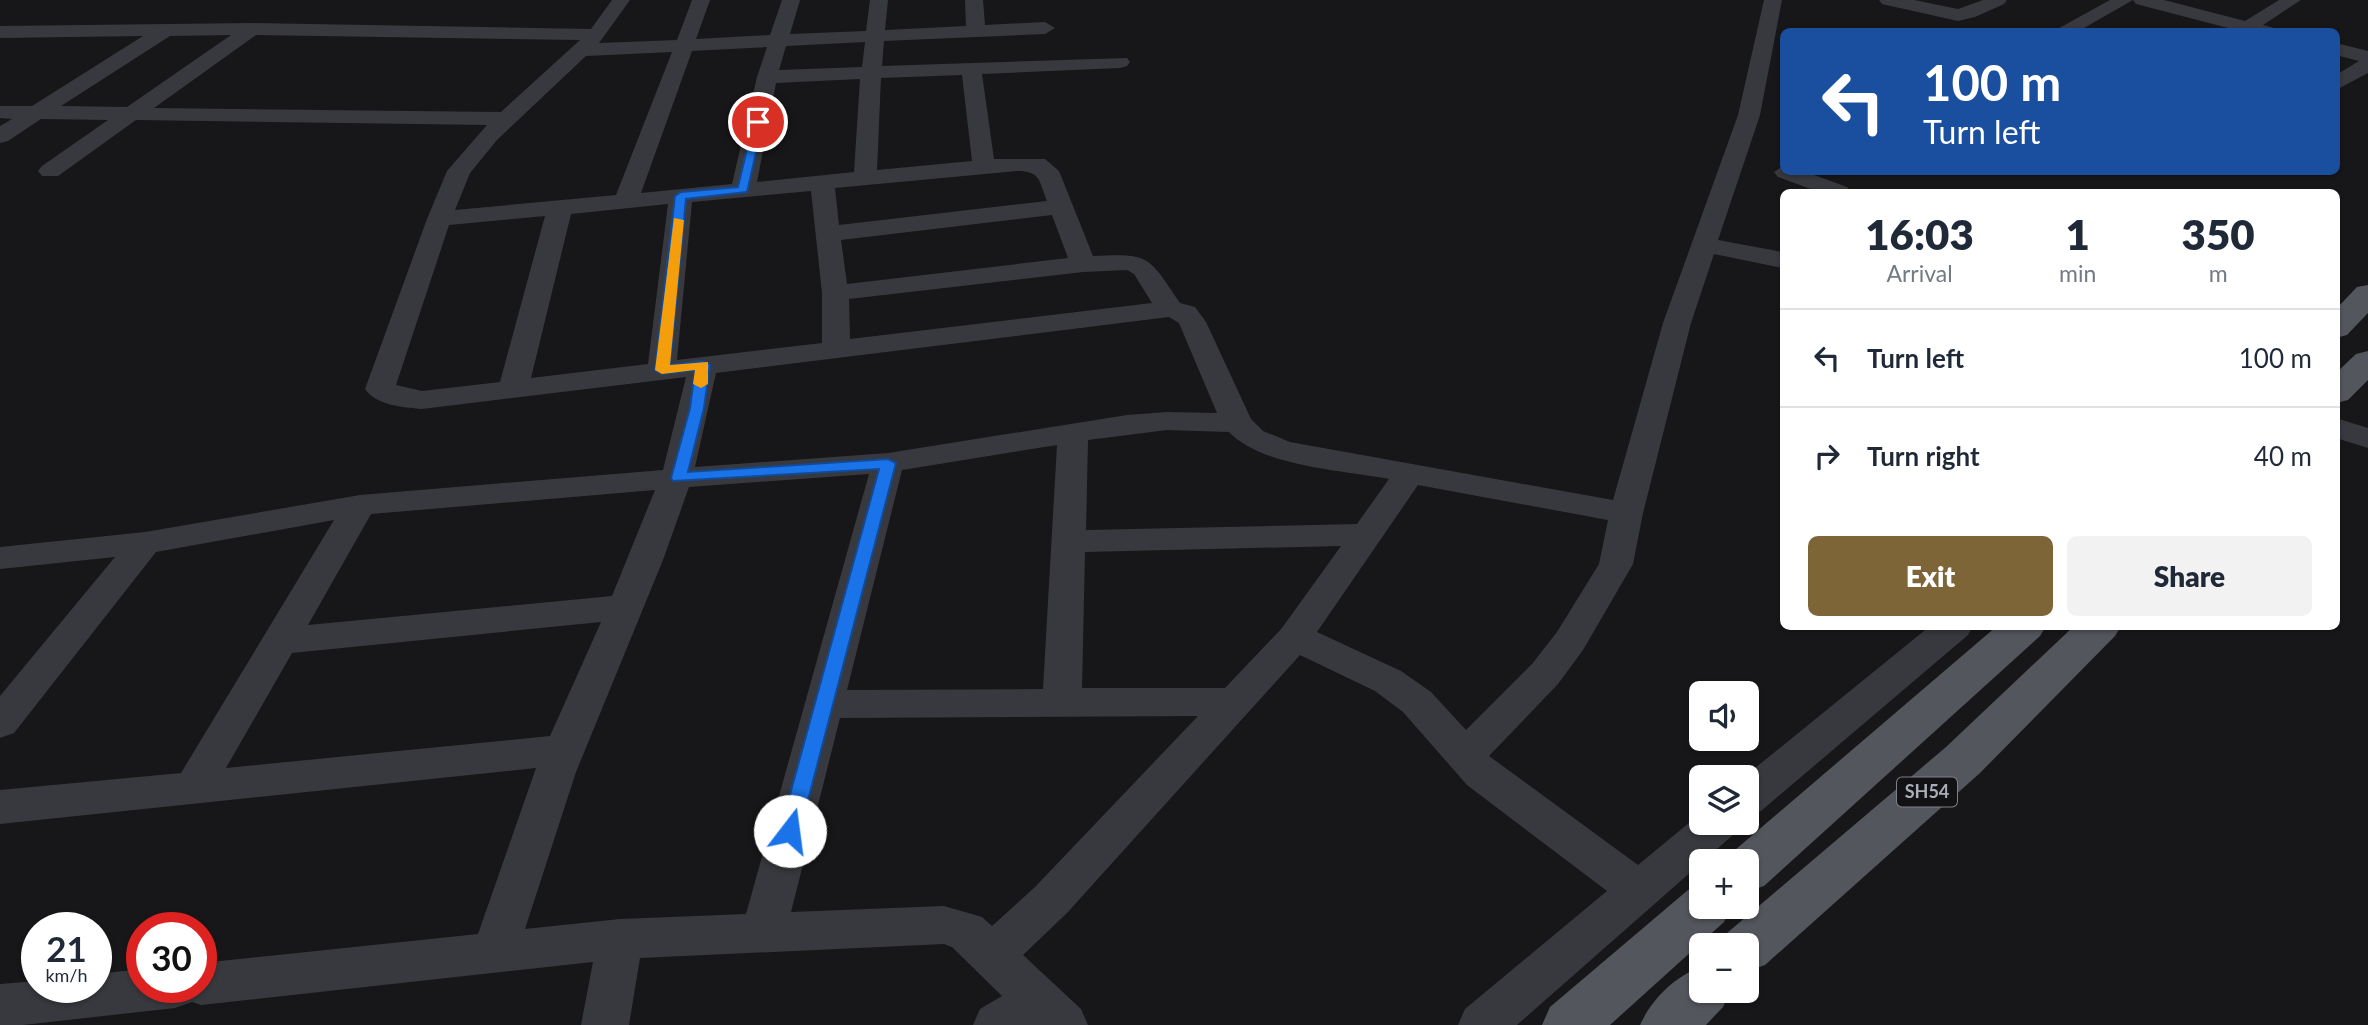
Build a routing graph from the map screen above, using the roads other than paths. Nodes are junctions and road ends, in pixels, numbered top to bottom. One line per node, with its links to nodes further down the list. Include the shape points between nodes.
1 (621, 0): 22 (street)
2 (701, 0): 23 (street)
3 (791, 0): 21 (street)
4 (879, 0): 20 (street)
5 (974, 0): 18 (street)
6 (1773, 0): 37 (street, via 1749,115)
7 (1888, 0): 8 (street, via 1958,15)
8 (1998, 0)
9 (2123, 0): 13 (street)
10 (2141, 0): 14 (street)
11 (2292, 0): 15 (street)
12 (1045, 28): 18 (street)
13 (2069, 28)
14 (2240, 28)
15 (2246, 28)
16 (167, 29): 17 (street); 19 (street); 32 (street)
17 (252, 29): 22 (street); 34 (street)
18 (976, 31): 20 (street)
19 (0, 32)
20 (875, 36): 21 (street); 29 (street)
21 (778, 40): 23 (street); 30 (street)
22 (589, 43): 23 (street); 35 (street)
23 (682, 45): 46 (street)
24 (2340, 50): 25 (street)
25 (2368, 57)
26 (1120, 62): 28 (street)
27 (2368, 64): 31 (street)
28 (971, 69): 29 (street); 38 (street)
29 (871, 73): 30 (street); 41 (street)
30 (767, 77): 44 (street)
31 (2340, 82)
32 (37, 111): 33 (street); 34 (street); 36 (street)
33 (0, 112)
34 (134, 112): 35 (street); 39 (street)
35 (507, 119): 49 (street, via 460,171)
36 (0, 136)
37 (1767, 164): 51 (street)
38 (984, 167): 41 (street); 48 (street, via 1037,164 1047,171)
39 (50, 171)
40 (1795, 175): 43 (street)
41 (864, 178): 42 (street)
42 (822, 183): 44 (street); 50 (street)
43 (1831, 189)
44 (743, 190): 45 (street)
45 (681, 196): 46 (street); 61 (street)
46 (626, 201): 47 (street)
47 (560, 207): 49 (street); 63 (street)
48 (1060, 207): 50 (street); 53 (street)
49 (439, 219): 63 (street, via 380,389 422,400)
50 (828, 233): 54 (street)
51 (1704, 245): 52 (street); 72 (street, via 1677,323)
52 (1780, 259)
53 (1083, 264): 54 (street); 56 (street, via 1132,262 1144,269)
54 (835, 293): 58 (street)
55 (2368, 294): 57 (main road)
56 (1170, 309): 58 (street); 64 (street, via 1185,313 1192,322)
57 (2340, 324)
58 (836, 349): 60 (street)
59 (2368, 361): 62 (main road)
60 (703, 365): 61 (street); 70 (street)
61 (662, 370): 63 (street)
62 (2340, 388)
63 (513, 389)
64 (1237, 424): 66 (street, via 1167,421); 69 (street, via 1252,438 1283,450)
65 (2340, 428): 67 (street)
66 (1073, 433): 68 (street); 74 (street)
67 (2368, 439)
68 (888, 463): 70 (street); 85 (street)
69 (1410, 473): 72 (street); 73 (street)
70 (678, 478): 71 (street); 77 (street)
71 (360, 505): 75 (street); 82 (street)
72 (1626, 513): 88 (street, via 1616,564 1570,641 1545,674)
73 (1367, 535): 74 (street); 81 (street)
74 (1069, 541): 84 (street)
75 (145, 543): 76 (street); 86 (street)
76 (0, 558)
77 (624, 607): 82 (street); 87 (street)
78 (1950, 630): 90 (street)
79 (2020, 630): 93 (main road, SH54)
80 (2097, 630): 97 (main road, SH54, via 1963,760)
81 (1294, 637): 83 (street); 88 (street, via 1388,681 1417,702)
82 (279, 641): 89 (street)
83 (1234, 702): 84 (street); 100 (street, via 1051,900)
84 (1062, 703): 85 (street)
85 (824, 704): 96 (street)
86 (0, 723)
87 (564, 750): 89 (street); 99 (street)
88 (1465, 756): 94 (street, via 1481,774)
89 (193, 788): 91 (street)
90 (1759, 788)
91 (0, 807)
92 (1704, 835): 94 (street)
93 (1759, 860)
94 (1640, 891): 108 (street)
95 (1691, 919): 109 (main road)
96 (763, 933): 98 (street); 100 (street, via 944,925 966,931)
97 (1759, 938)
98 (620, 939): 99 (street); 106 (street)
99 (494, 953): 101 (street)
100 (992, 955): 105 (street)
101 (217, 982)
102 (126, 992): 104 (street)
103 (1691, 1003): 110 (main road)
104 (0, 1006)
105 (1051, 1012): 107 (street)
106 (606, 1025)
107 (997, 1025)
108 (1482, 1025)
109 (1570, 1025)
110 (1668, 1025)

